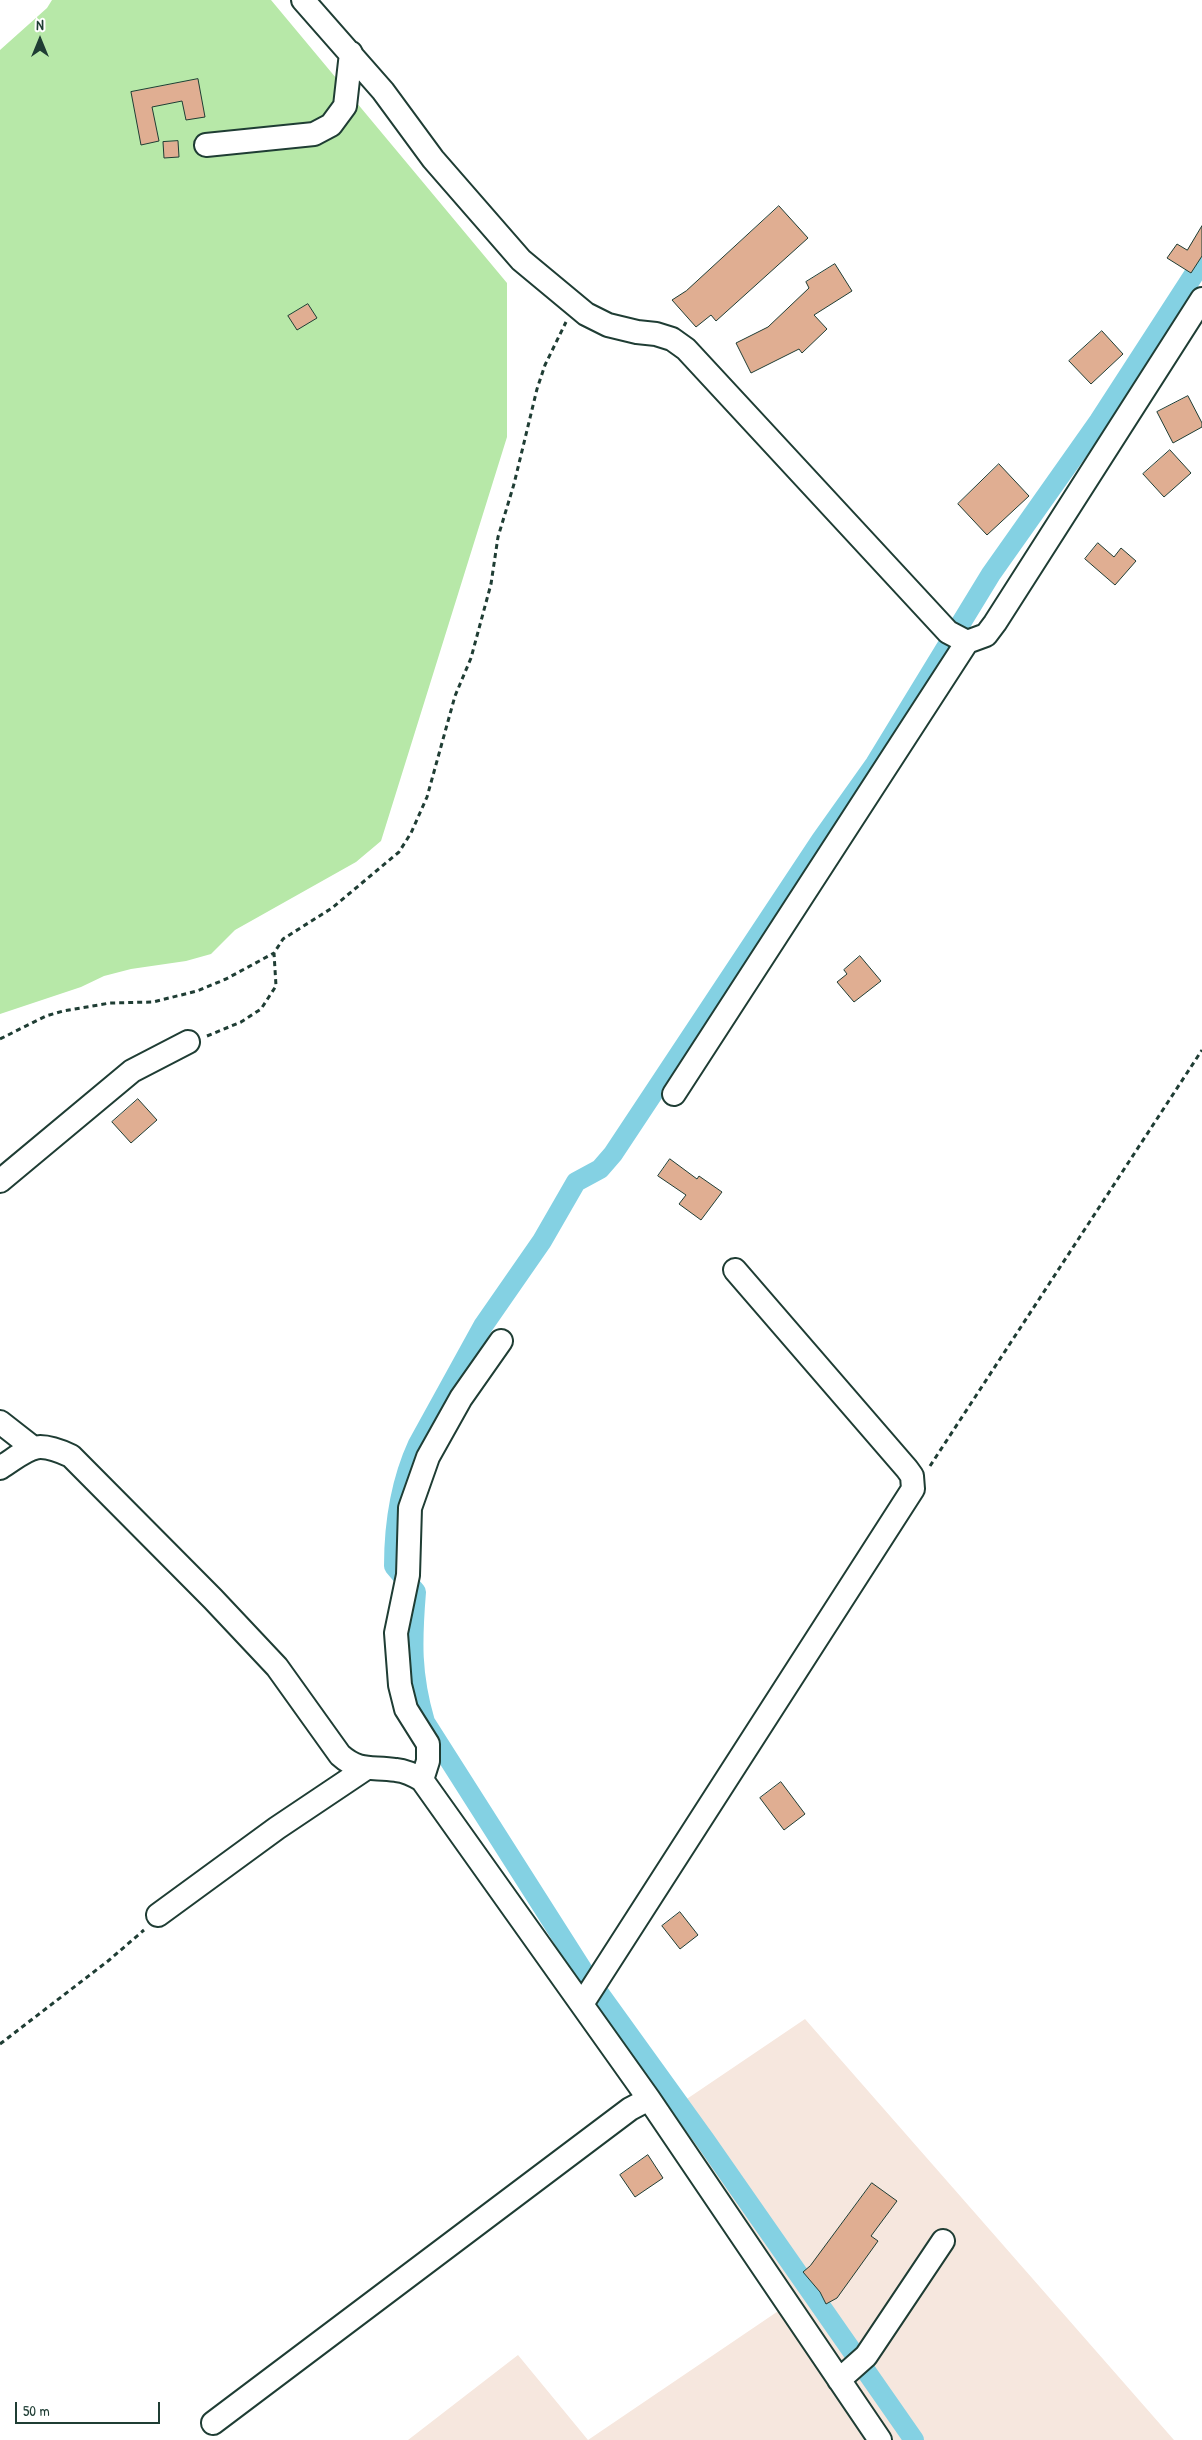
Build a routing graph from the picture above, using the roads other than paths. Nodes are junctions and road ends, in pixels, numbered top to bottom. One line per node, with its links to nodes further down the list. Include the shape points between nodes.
1 (313, 4): 2 (street)
2 (351, 53): 3 (street, via 345,106 331,125 314,134); 5 (street, via 433,159 514,253 586,314 608,325 672,339 686,349)
3 (206, 145)
4 (1202, 299): 5 (street, via 995,623 986,635)
5 (959, 638): 7 (street)
6 (188, 1042): 8 (street, via 132,1071)
7 (674, 1094)
8 (0, 1180)
9 (735, 1270): 17 (street, via 908,1469 913,1489)
10 (501, 1341): 15 (street, via 461,1398 428,1457 410,1508 408,1574 396,1633 400,1685 406,1709 428,1744 428,1761)
11 (0, 1422): 12 (street)
12 (32, 1447): 13 (street); 14 (street, via 42,1446 71,1456 277,1667 340,1755 350,1764)
13 (0, 1468)
14 (365, 1769): 15 (street, via 397,1770); 16 (street, via 277,1828)
15 (422, 1780): 17 (street)
16 (158, 1915)
17 (582, 2004): 18 (street)
18 (649, 2099): 20 (street); 21 (street, via 630,2108)
19 (943, 2241): 20 (street)
20 (852, 2369): 22 (street)
21 (213, 2423)
22 (880, 2440)

